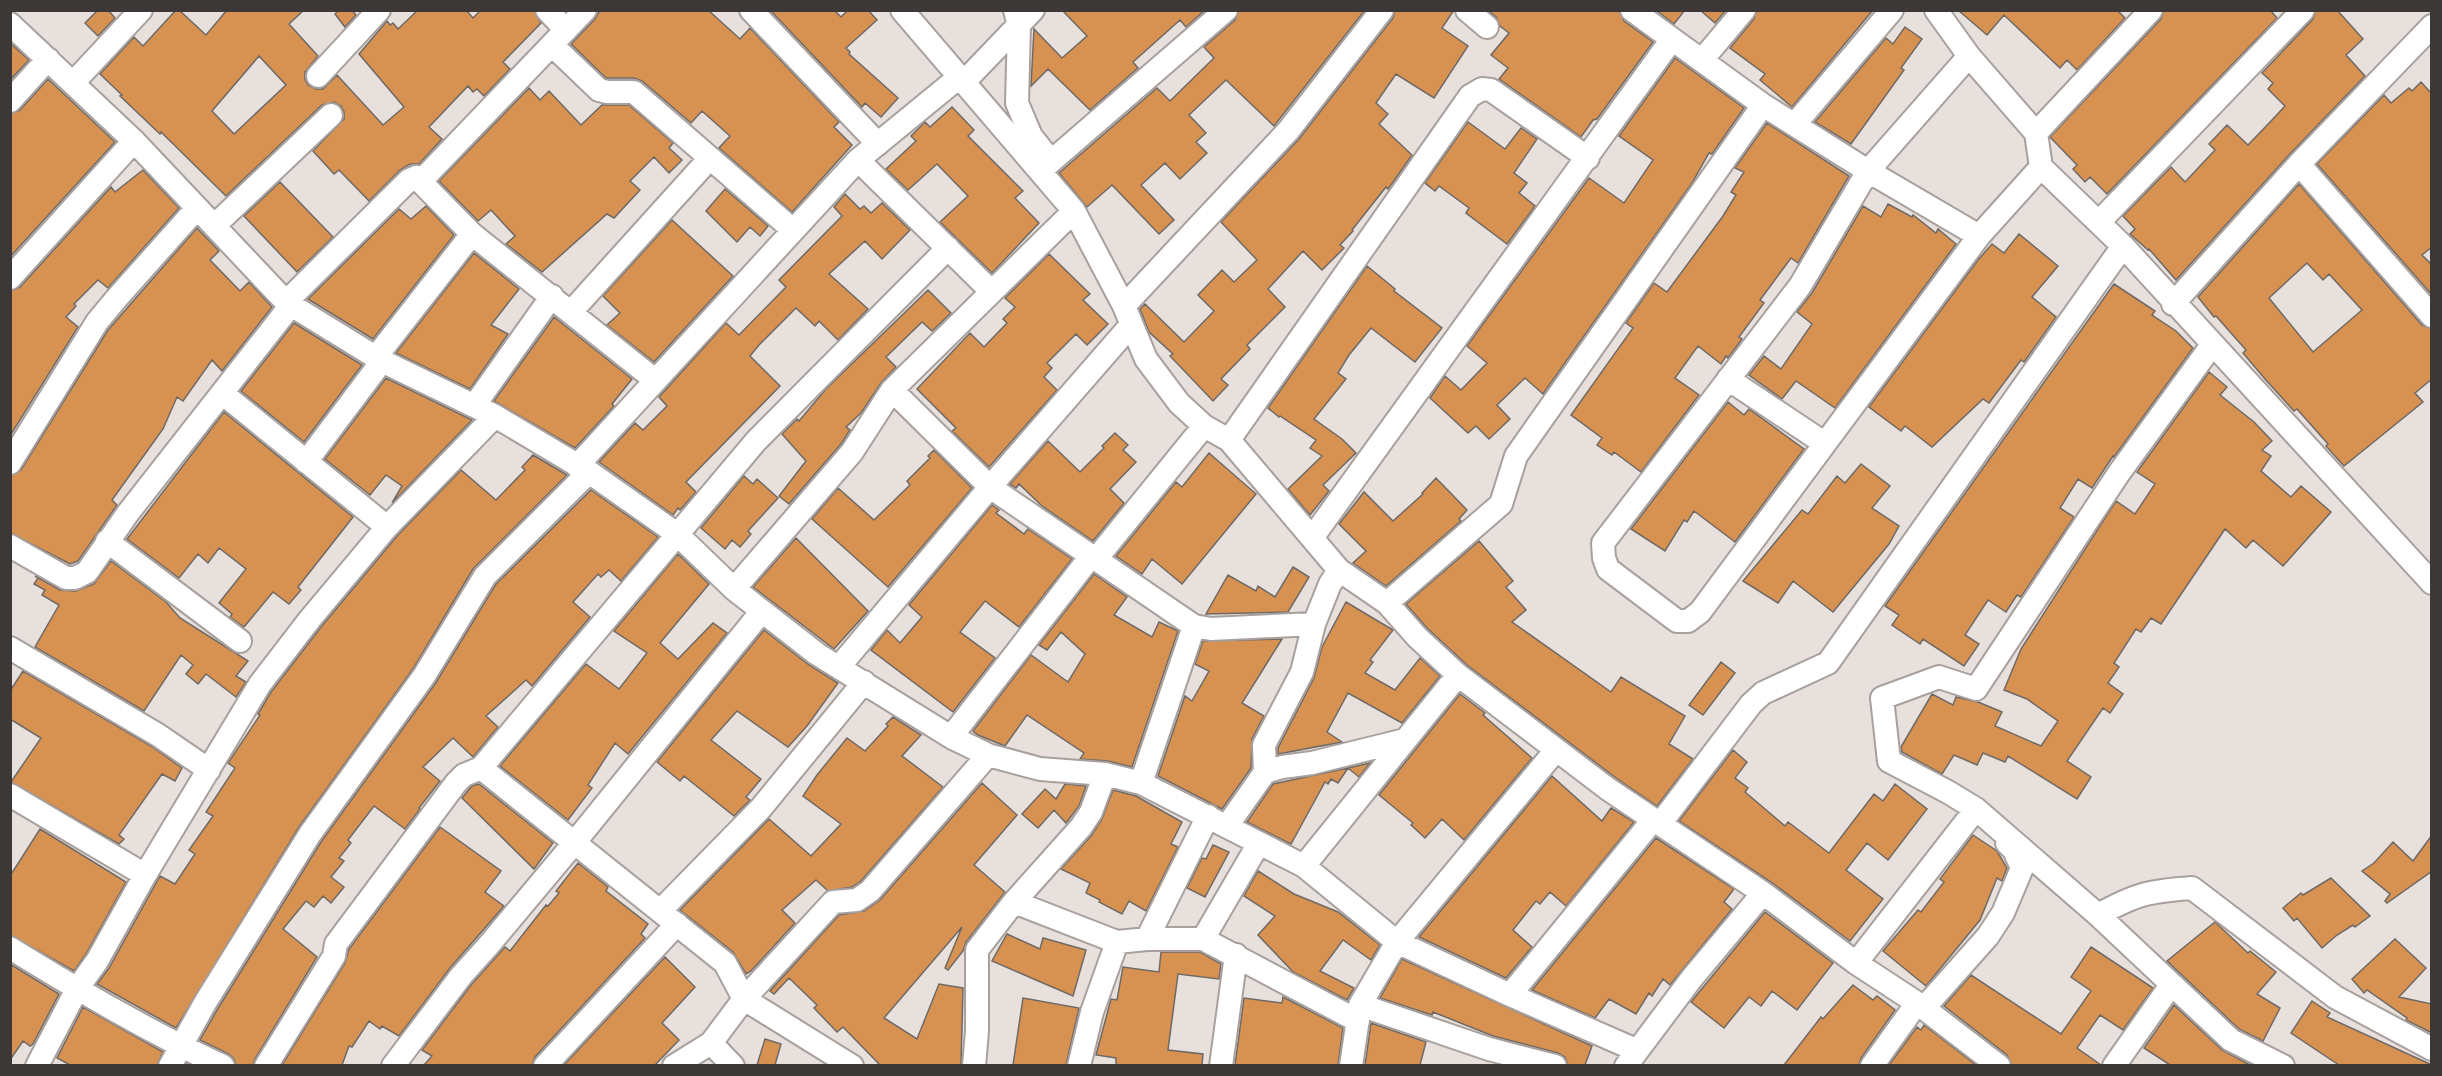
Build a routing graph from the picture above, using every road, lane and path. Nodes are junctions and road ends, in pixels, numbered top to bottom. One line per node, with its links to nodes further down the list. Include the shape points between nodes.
1 (141, 10): 27 (street)
2 (380, 10): 25 (street)
3 (547, 10): 20 (street)
4 (585, 10): 20 (street)
5 (751, 10): 34 (street)
6 (902, 10): 26 (street)
7 (1226, 10): 39 (street)
8 (1382, 10): 58 (street, via 1288,131)
9 (1467, 10): 19 (street)
10 (1632, 10): 21 (street)
11 (1744, 10): 24 (street)
12 (1892, 10): 31 (street)
13 (1936, 10): 22 (street)
14 (2151, 10): 32 (street)
15 (2303, 10): 45 (street)
16 (1022, 16): 26 (street); 39 (street, via 1017,103)
17 (10, 24): 23 (street)
18 (2432, 26): 38 (street)
19 (1487, 27)
20 (559, 38): 35 (street, via 599,90 634,92); 42 (street)
21 (1672, 39): 24 (street); 36 (street)
22 (1969, 56): 32 (street); 41 (street)
23 (48, 59): 27 (street); 28 (street)
24 (1702, 60): 29 (street)
25 (318, 76)
26 (960, 81): 34 (street); 39 (street)
27 (73, 83): 33 (street)
28 (10, 101)
29 (1763, 105): 31 (street); 84 (street, via 1516,456 1501,504)
30 (331, 115): 46 (street)
31 (1795, 124): 41 (street)
32 (2036, 133): 40 (street)
33 (134, 141): 43 (street); 52 (street)
34 (878, 144): 37 (street)
35 (710, 158): 47 (street); 57 (street)
36 (1588, 158): 69 (street, via 1491,90 1482,89 1470,96); 77 (street)
37 (858, 160): 47 (street); 51 (street)
38 (2299, 164): 56 (street); 59 (street)
39 (1045, 166): 44 (street)
40 (2041, 167): 45 (street); 49 (street)
41 (1868, 171): 49 (street); 63 (street, via 1800,286)
42 (421, 181): 48 (street); 55 (street, via 416,177 409,180)
43 (197, 208): 46 (street); 72 (street, via 98,322)
44 (1074, 211): 53 (street); 58 (street)
45 (2099, 222): 50 (street)
46 (214, 226): 55 (street)
47 (793, 230): 62 (street)
48 (472, 234): 54 (street); 61 (street)
49 (1979, 236): 70 (street)
50 (2122, 246): 56 (street); 105 (street, via 1828,663 1763,693 1751,704)
51 (948, 248): 53 (street); 76 (street, via 756,441)
52 (10, 278)
53 (991, 291): 64 (street)
54 (552, 296): 57 (street); 66 (street)
55 (288, 303): 61 (street); 65 (street)
56 (2173, 304): 60 (street)
57 (572, 312): 62 (street)
58 (1128, 315): 68 (street, via 1146,358 1179,404); 74 (street)
59 (2432, 316)
60 (2212, 345): 82 (street); 103 (street, via 2119,473 1976,689 1939,677 1882,698 1889,761)
61 (379, 359): 66 (street); 71 (street)
62 (655, 380): 73 (street)
63 (1728, 380): 70 (street); 70 (street, via 1603,543 1608,569 1677,621 1688,621 1700,612)
64 (892, 390): 74 (street); 83 (street, via 852,452)
65 (222, 393): 71 (street); 78 (street)
66 (474, 406): 67 (street)
67 (495, 417): 73 (street); 75 (street)
68 (1204, 426): 69 (street); 80 (street)
69 (1229, 440): 77 (street)
70 (1824, 443)
71 (306, 462): 75 (street)
72 (10, 463)
73 (583, 469): 76 (street); 129 (street, via 485,576 424,676 310,834)
74 (990, 487): 80 (street); 90 (street)
75 (387, 527): 98 (street, via 260,684)
76 (677, 534): 83 (street); 97 (street)
77 (1312, 538): 81 (street)
78 (107, 541): 79 (street, via 87,572 75,578 66,578); 88 (street)
79 (10, 546)
80 (1094, 558): 87 (street); 93 (street)
81 (1339, 570): 84 (street); 86 (street)
82 (2432, 583)
83 (734, 589): 85 (street)
84 (1387, 603): 91 (street)
85 (762, 611): 90 (street); 106 (street)
86 (1314, 624): 87 (street, via 1211,629); 99 (street, via 1302,672 1264,745)
87 (1194, 626): 101 (street)
88 (240, 641)
89 (10, 648): 98 (street, via 158,735)
90 (839, 667): 92 (street)
91 (1458, 675): 94 (street); 95 (street)
92 (864, 682): 93 (street); 113 (street)
93 (951, 737): 96 (street)
94 (1405, 740): 99 (street); 108 (street)
95 (1556, 750): 105 (street); 117 (street)
96 (988, 755): 100 (street, via 1040,768); 124 (street, via 870,891 857,900 833,902)
97 (481, 768): 106 (street); 134 (street, via 456,783 336,944 333,956)
98 (209, 770): 109 (street)
99 (1265, 772): 104 (street)
100 (1105, 774): 101 (street); 111 (street, via 1082,827)
101 (1141, 783): 104 (street)
102 (10, 795): 109 (street)
103 (1976, 809): 112 (street); 120 (street); 125 (street, via 2014,850 2022,868 2003,913 1988,936)
104 (1217, 821): 107 (street); 114 (street)
105 (1657, 822): 110 (street); 123 (street)
106 (575, 842): 113 (street); 135 (street, via 461,976)
107 (1259, 843): 108 (street); 115 (street)
108 (1304, 866): 117 (street)
109 (145, 875): 122 (street)
110 (1762, 893): 120 (street); 131 (street)
111 (1014, 902): 116 (street); 140 (street, via 977,950)
112 (2098, 915): 121 (street); 128 (street, via 2130,897 2192,888 2335,997)
113 (669, 917): 124 (street, via 725,963); 136 (street)
114 (1147, 939): 115 (street); 116 (street)
115 (1203, 939): 119 (street)
116 (1117, 942): 141 (street, via 1092,1012)
117 (1397, 942): 123 (street); 126 (street)
118 (10, 948): 122 (street)
119 (1236, 955): 126 (street); 142 (street)
120 (1856, 963): 125 (street)
121 (2170, 985): 147 (street); 148 (street, via 2231,1040)
122 (77, 989): 129 (street); 132 (street)
123 (1510, 995): 131 (street)
124 (744, 999): 127 (street); 139 (street)
125 (1921, 1005): 145 (street); 146 (street)
126 (1359, 1013): 130 (street); 143 (street)
127 (711, 1043): 137 (street); 138 (street)
128 (2432, 1049)
129 (176, 1056): 133 (street)
130 (1486, 1057): 144 (street)
131 (1631, 1058)
132 (37, 1065)
133 (223, 1065)
134 (266, 1065)
135 (393, 1065)
136 (545, 1065)
137 (674, 1065)
138 (733, 1065)
139 (852, 1065)
140 (974, 1065)
141 (1079, 1065)
142 (1221, 1065)
143 (1351, 1065)
144 (1555, 1065)
145 (1872, 1065)
146 (1999, 1065)
147 (2114, 1065)
148 (2277, 1065)

